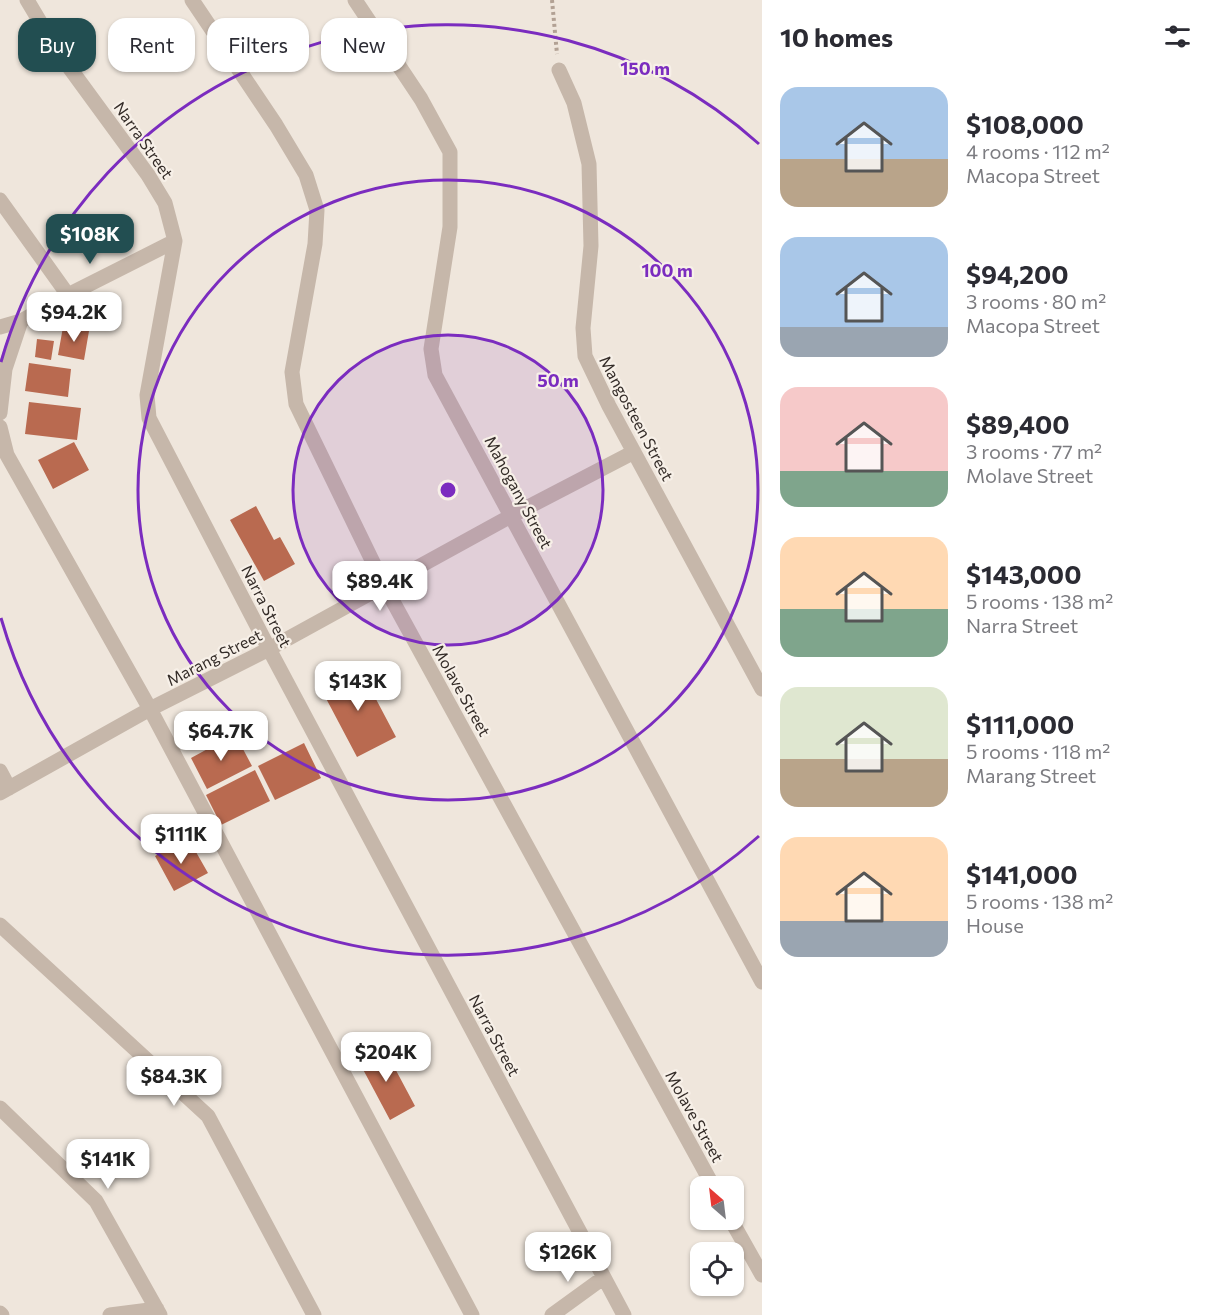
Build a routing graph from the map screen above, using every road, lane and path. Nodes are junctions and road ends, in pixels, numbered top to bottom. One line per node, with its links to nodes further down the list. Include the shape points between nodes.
1 (27, 0): 7 (street, Narra Street, via 58,52 148,175 165,203)
2 (192, 0): 15 (street, Molave Street, via 306,175 317,210 315,244 292,372 296,404)
3 (355, 0): 14 (street, Mahogany Street, via 421,99 450,152 450,227 431,349 435,375)
4 (552, 0): 5 (path)
5 (559, 70): 13 (street, Mangosteen Street, via 574,103 589,164 591,246 583,328 585,356)
6 (0, 200): 8 (street)
7 (175, 241): 8 (street); 16 (street, Narra Street, via 147,395 149,418)
8 (68, 295): 9 (street)
9 (21, 321): 10 (street); 11 (street, via 5,369)
10 (0, 327)
11 (0, 414)
12 (0, 427): 18 (street, via 7,455)
13 (634, 452): 14 (street, Marang Street); 17 (street, Mangosteen Street)
14 (512, 516): 15 (street, Marang Street); 22 (street, Mahogany Street)
15 (385, 587): 16 (street, Marang Street); 24 (street, Molave Street)
16 (269, 649): 18 (street, Marang Street); 27 (street, Narra Street)
17 (762, 689)
18 (150, 709): 20 (street, Marang Street); 31 (street)
19 (0, 771): 20 (street)
20 (4, 791)
21 (0, 925): 30 (street, via 208,1116)
22 (762, 982)
23 (0, 1108): 28 (street, via 96,1201)
24 (708, 1176)
25 (737, 1230): 26 (street)
26 (762, 1275)
27 (603, 1278): 32 (street); 33 (street, Narra Street)
28 (158, 1312): 29 (street)
29 (110, 1315)
30 (314, 1315)
31 (472, 1315)
32 (552, 1315)
33 (624, 1315)

